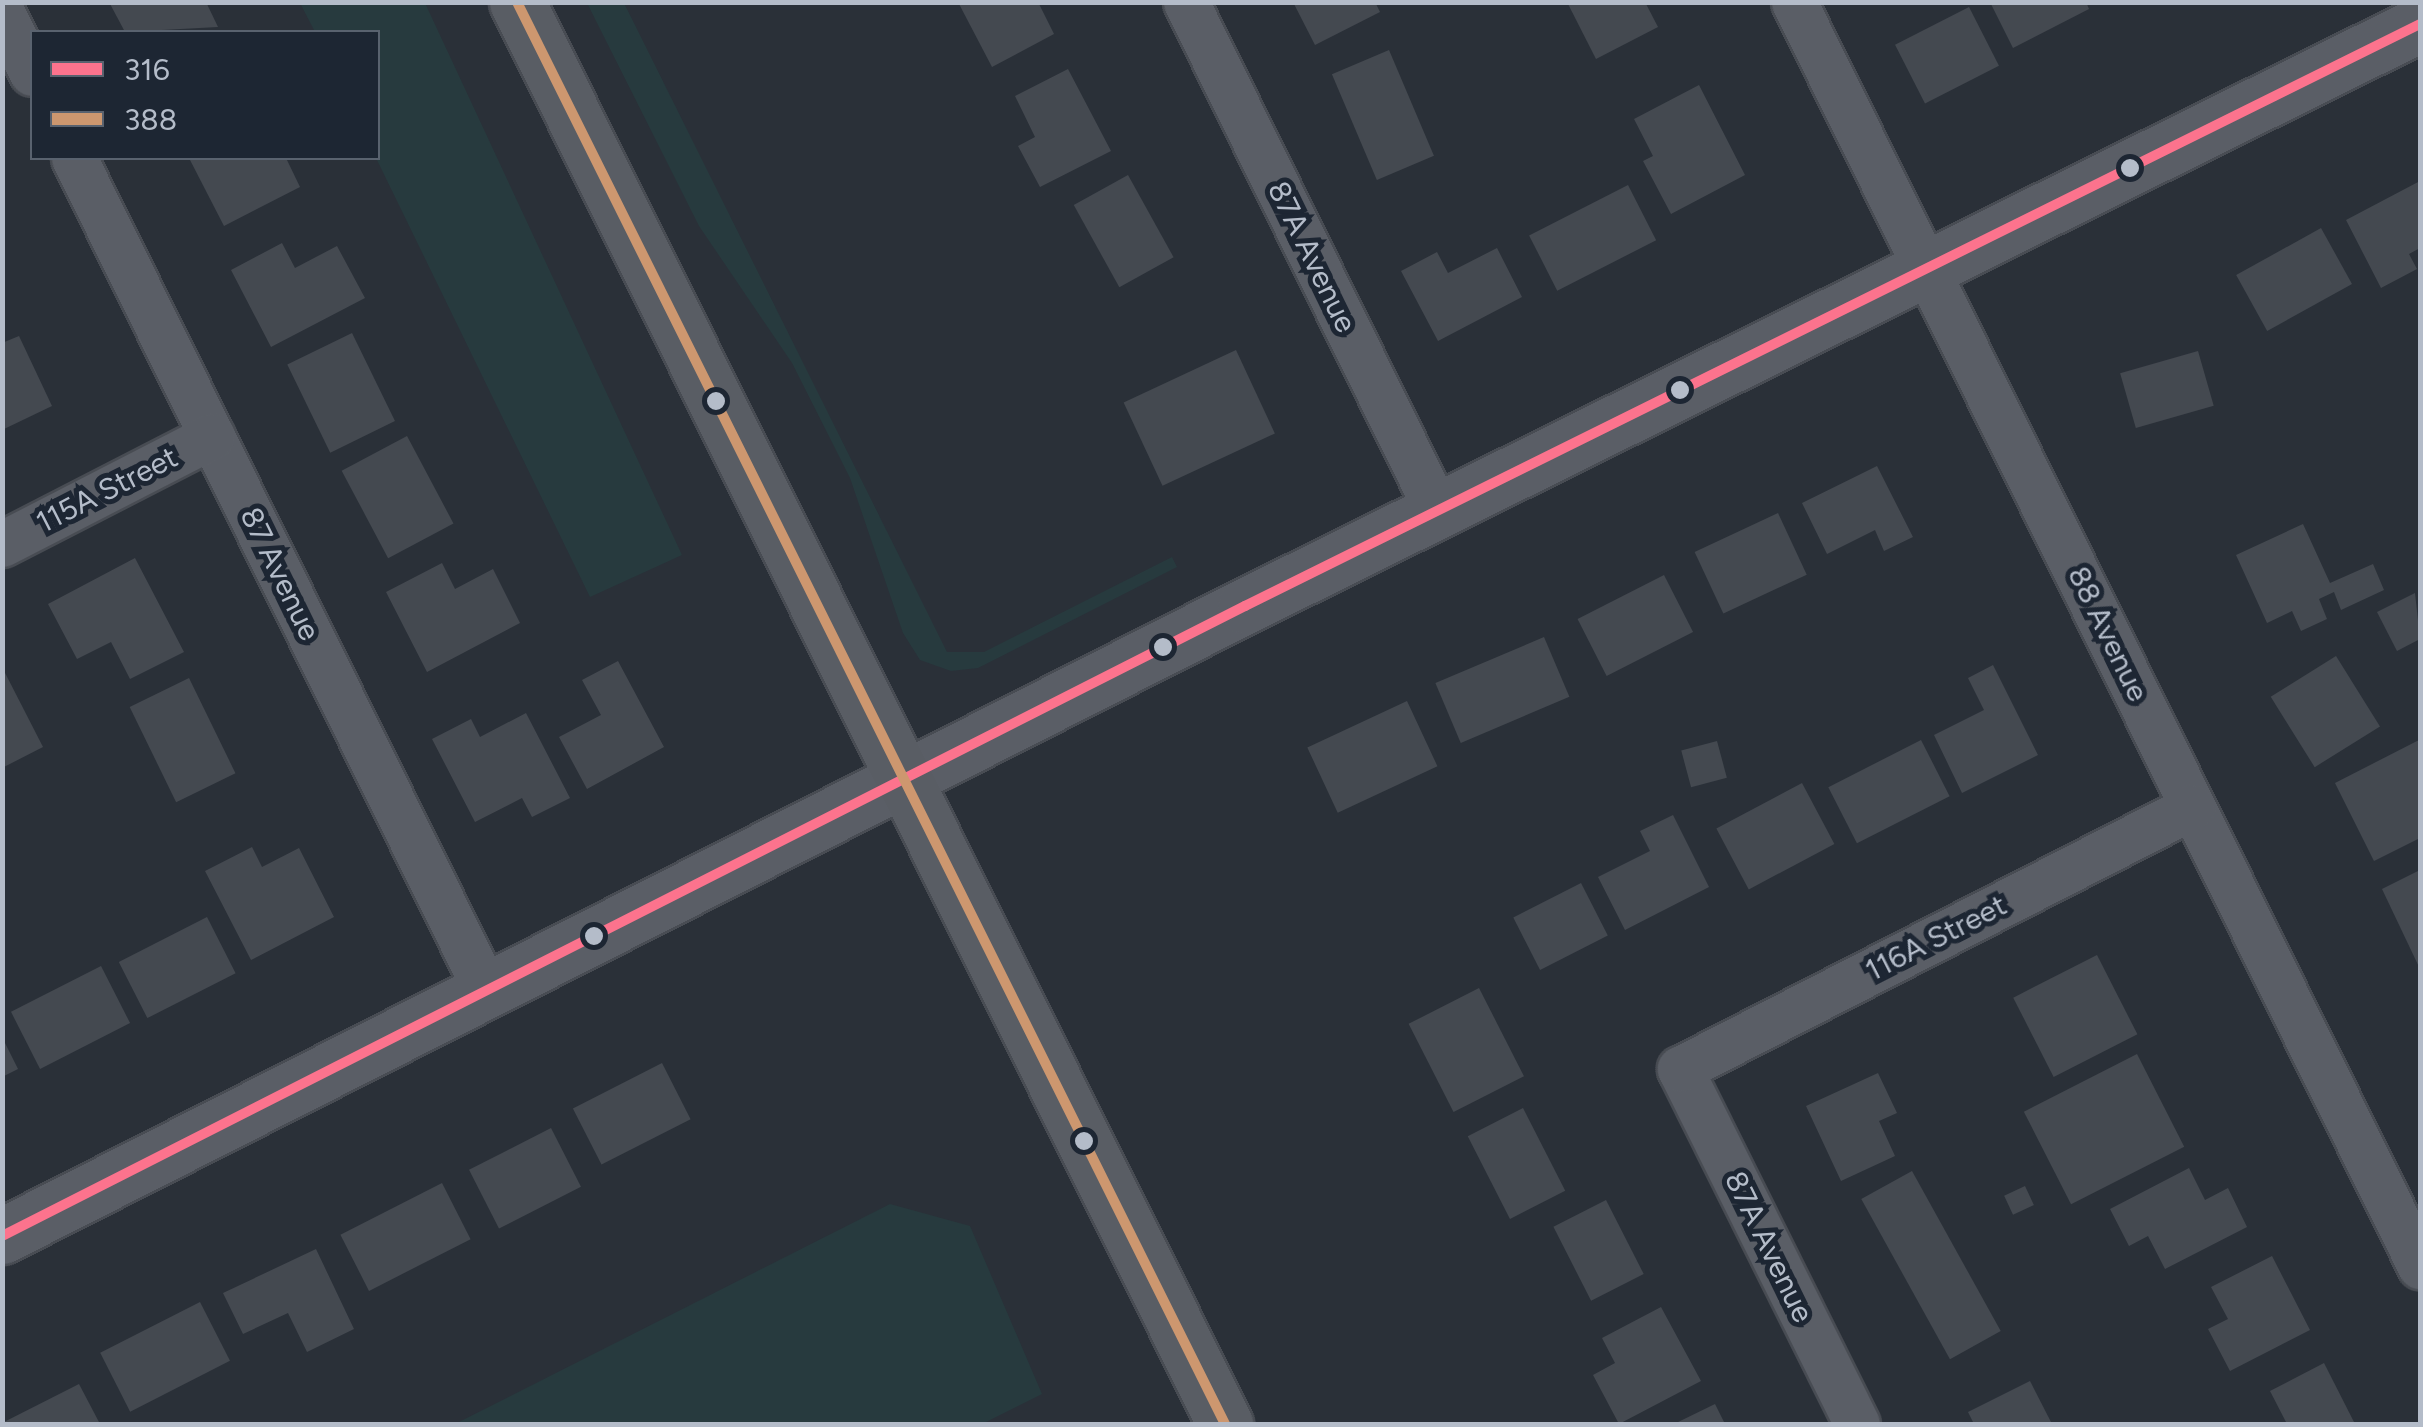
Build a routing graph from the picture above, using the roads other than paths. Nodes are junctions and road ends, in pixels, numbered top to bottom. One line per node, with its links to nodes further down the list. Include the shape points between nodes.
1 (517, 2): 12 (main road)
2 (1186, 2): 10 (street, 87A Avenue)
3 (1794, 2): 8 (street, 88 Avenue)
4 (2, 13): 6 (street)
5 (2420, 24): 8 (street)
6 (30, 69)
7 (75, 160): 9 (street, 87 Avenue)
8 (1927, 268): 10 (street); 13 (street, 88 Avenue)
9 (212, 436): 11 (street, 115A Street); 14 (street, 87 Avenue)
10 (1438, 512): 12 (street)
11 (2, 544)
12 (901, 780): 14 (street); 18 (main road)
13 (2192, 808): 15 (street, 116A Street); 17 (street, 88 Avenue)
14 (486, 990): 16 (street)
15 (1680, 1069): 19 (street, 87A Avenue)
16 (2, 1236)
17 (2420, 1266)
18 (1226, 1424)
19 (1857, 1424)

